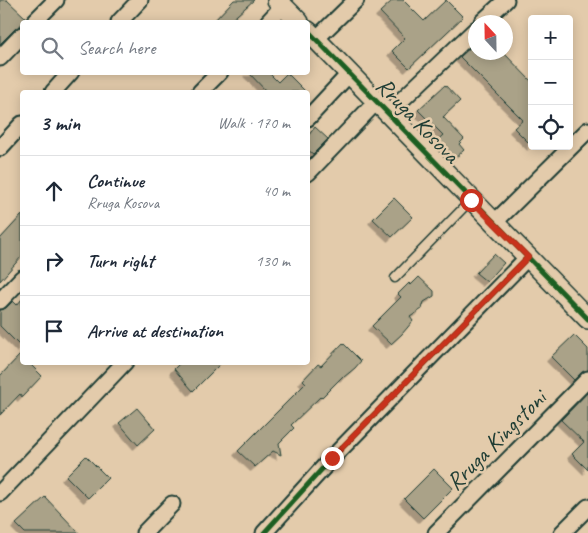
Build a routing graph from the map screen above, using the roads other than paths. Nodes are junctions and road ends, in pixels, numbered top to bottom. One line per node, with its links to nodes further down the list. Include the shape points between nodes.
1 (56, 0): 7 (street)
2 (140, 0): 8 (street)
3 (356, 0): 11 (street)
4 (506, 0): 6 (street)
5 (280, 3): 9 (street); 10 (street)
6 (490, 15)
7 (36, 20)
8 (120, 20)
9 (269, 20)
10 (297, 20)
11 (312, 35): 15 (street, Rruga Kosova)
12 (468, 36): 20 (street)
13 (20, 37): 14 (street)
14 (0, 58)
15 (349, 74): 20 (street, Rruga Kosova); 21 (street)
16 (68, 75): 18 (street)
17 (217, 75): 19 (street)
18 (54, 90)
19 (202, 90)
20 (382, 108): 25 (street); 26 (street, Rruga Kosova)
21 (310, 116)
22 (20, 126): 24 (street)
23 (588, 130): 27 (street)
24 (0, 148)
25 (310, 171)
26 (471, 200): 27 (street, Rruga Kosova); 29 (lane)
27 (494, 223): 28 (street, Rruga Kosova)
28 (528, 257): 32 (street, Rruga Kosova); 39 (street, via 332,458)
29 (395, 278)
30 (20, 280): 31 (street)
31 (0, 301)
32 (588, 319)
33 (122, 365): 35 (street)
34 (588, 379): 40 (street, Rruga Kingstoni)
35 (0, 493)
36 (172, 504): 38 (street)
37 (588, 507): 41 (street)
38 (144, 533)
39 (264, 533)
40 (436, 533)
41 (562, 533)

